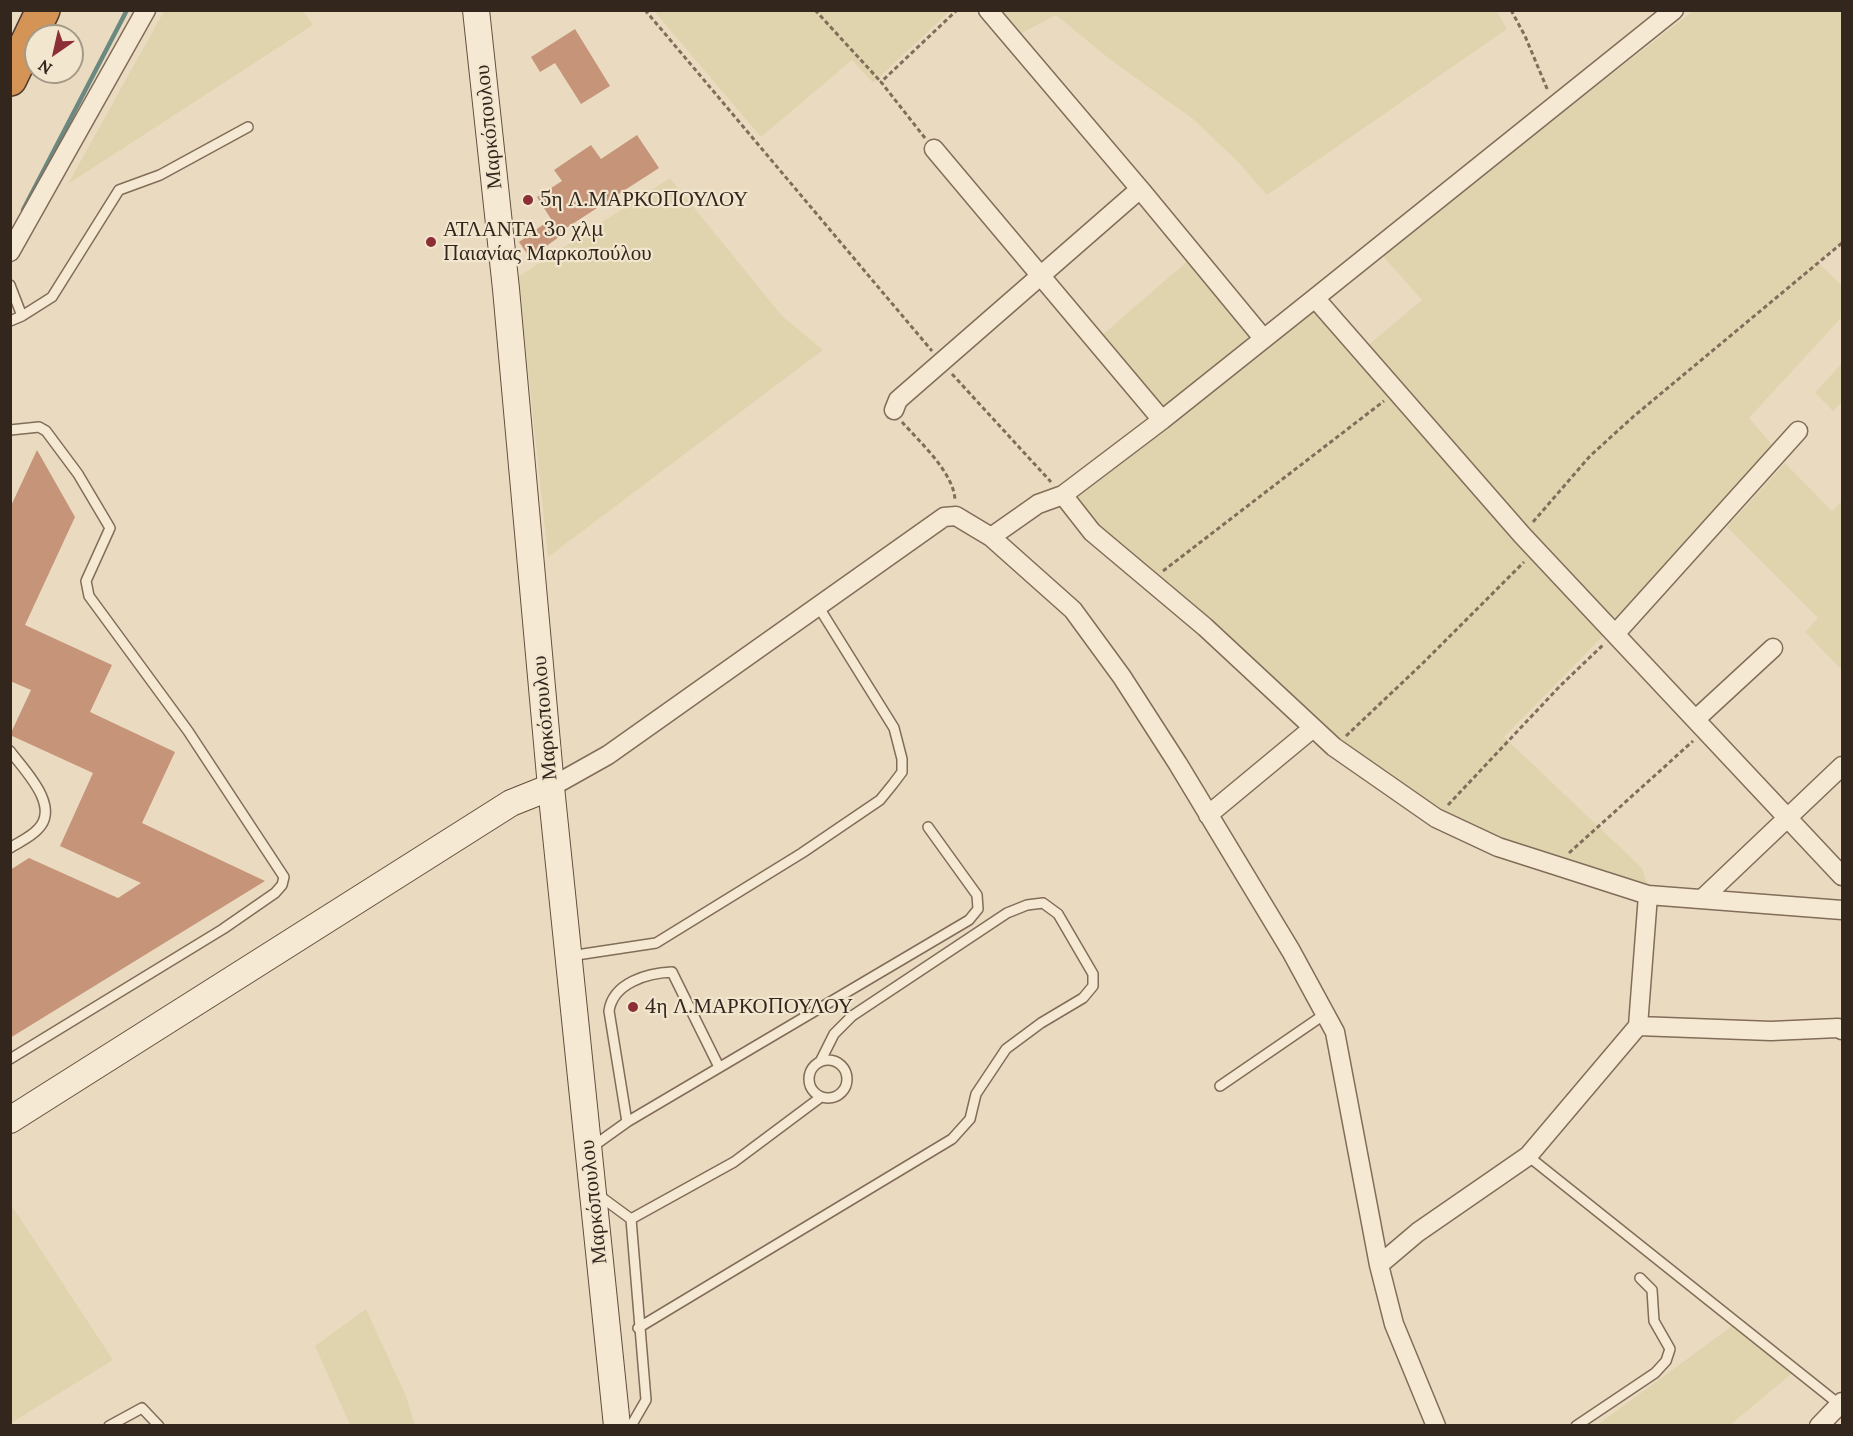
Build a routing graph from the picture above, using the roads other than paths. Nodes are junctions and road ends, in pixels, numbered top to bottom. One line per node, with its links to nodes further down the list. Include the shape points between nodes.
1 (43, 10): 6 (highway)
2 (146, 10): 10 (street)
3 (476, 10): 30 (main road, Μαρκόπουλου)
4 (988, 10): 9 (street)
5 (1674, 10): 13 (street)
6 (10, 79)
7 (248, 127): 14 (lane, via 160,175 119,190 52,297)
8 (934, 149): 11 (street)
9 (1140, 189): 11 (street); 16 (street)
10 (10, 252)
11 (1038, 276): 17 (street, via 898,400); 18 (street)
12 (10, 285): 14 (lane)
13 (1315, 298): 16 (street); 24 (street, via 1522,535)
14 (22, 316): 15 (lane)
15 (10, 321)
16 (1263, 338): 18 (street)
17 (894, 410)
18 (1162, 420): 21 (street)
19 (10, 430): 43 (lane, via 46,430 90,492 110,528 86,580 88,596 188,731 283,873 284,881 275,893 223,929)
20 (1798, 431): 24 (street)
21 (1063, 495): 22 (street, via 1038,504); 27 (street, via 1092,532 1205,627)
22 (991, 537): 23 (street, via 956,516 944,517); 31 (street, via 1073,610 1122,677)
23 (818, 606): 30 (street, via 609,755); 39 (lane, via 894,728 902,772 880,800 656,943)
24 (1616, 633): 26 (street)
25 (1773, 648): 26 (street)
26 (1701, 725): 32 (street)
27 (1313, 728): 31 (street); 36 (street, via 1436,818 1498,847)
28 (10, 751): 34 (lane, via 44,800 46,818 37,831)
29 (1842, 766): 32 (street)
30 (551, 787): 39 (main road, Μαρκόπουλου); 48 (main road, via 511,803)
31 (1208, 815): 40 (street)
32 (1787, 817): 35 (street); 37 (street)
33 (928, 827): 45 (lane, via 977,895 978,909 969,920)
34 (10, 848)
35 (1842, 876)
36 (1648, 895): 37 (street); 41 (street)
37 (1702, 899): 38 (street)
38 (1842, 910)
39 (570, 956): 50 (main road, Μαρκόπουλου)
40 (1325, 1014): 46 (lane); 54 (street, via 1335,1032)
41 (1638, 1026): 42 (street); 51 (street)
42 (1842, 1030)
43 (10, 1059)
44 (819, 1062): 47 (lane, via 809,1077 812,1089); 47 (lane, via 837,1063 847,1078 839,1095); 56 (lane, via 834,1034 852,1016 1007,913 1028,904 1043,903 1058,914 1093,974 1093,986 1083,998 1006,1049 976,1094 970,1119 952,1139)
45 (719, 1067): 49 (lane); 49 (lane, via 672,972 638,979 618,990 609,1011)
46 (1220, 1086)
47 (821, 1097): 53 (lane, via 734,1162)
48 (11, 1119)
49 (627, 1122): 50 (lane)
50 (588, 1150): 52 (main road, Μαρκόπουλου)
51 (1528, 1156): 54 (street, via 1418,1232); 57 (lane)
52 (593, 1191): 53 (lane); 60 (main road, Μαρκόπουλου)
53 (631, 1219): 56 (lane)
54 (1379, 1265): 62 (street, via 1394,1324)
55 (1640, 1278): 63 (lane, via 1652,1290 1654,1321 1670,1349 1666,1361 1655,1373)
56 (638, 1328): 61 (lane, via 646,1400)
57 (1842, 1404): 64 (street)
58 (109, 1425): 59 (lane, via 142,1408)
59 (159, 1425)
60 (617, 1425)
61 (631, 1425)
62 (1436, 1425)
63 (1576, 1425)
64 (1819, 1425)

